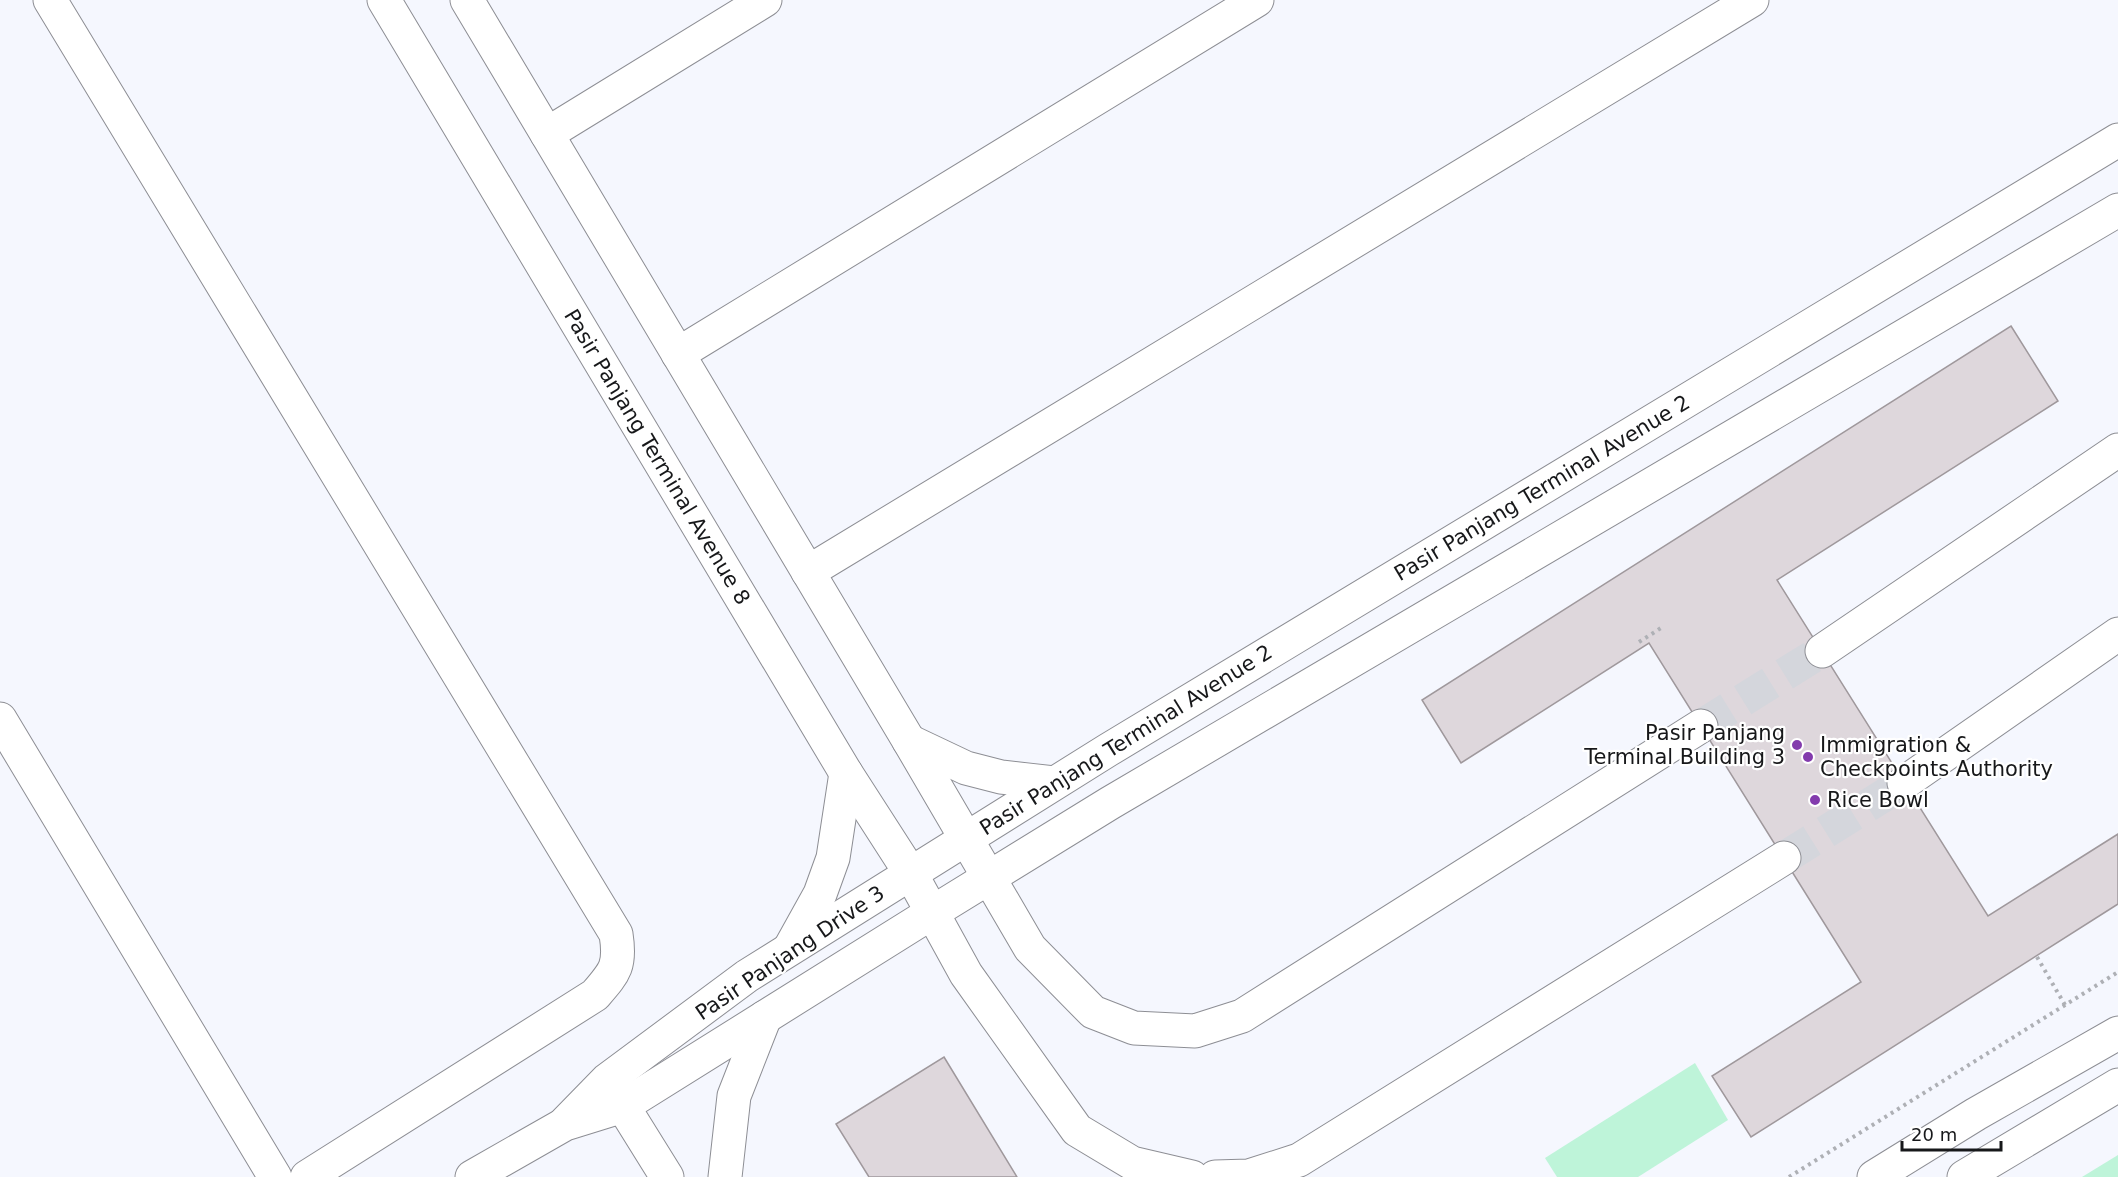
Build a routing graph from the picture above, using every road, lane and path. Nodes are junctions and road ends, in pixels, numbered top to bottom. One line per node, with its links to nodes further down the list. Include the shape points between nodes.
1 (50, 0): 37 (street, via 616,934 619,953 613,974 595,995)
2 (384, 0): 20 (street, Pasir Panjang Terminal Avenue 8)
3 (467, 0): 7 (street)
4 (765, 0): 7 (street)
5 (1257, 0): 10 (street)
6 (1752, 0): 12 (street)
7 (547, 134): 10 (street)
8 (2118, 140): 21 (street, Pasir Panjang Terminal Avenue 2)
9 (2118, 210): 26 (street)
10 (678, 354): 12 (street)
11 (2118, 450): 16 (street)
12 (808, 572): 19 (street)
13 (1661, 628): 15 (path)
14 (2118, 634): 22 (street)
15 (1639, 642)
16 (1822, 651)
17 (0, 719): 36 (street)
18 (1701, 726): 26 (street, via 1242,1016 1195,1031 1134,1028 1093,1012 1030,948)
19 (909, 741): 21 (street, via 966,768); 23 (street)
20 (846, 773): 25 (street, Pasir Panjang Terminal Avenue 8); 28 (street, via 833,858 820,894)
21 (1054, 783): 23 (street, Pasir Panjang Terminal Avenue 2)
22 (1904, 783)
23 (966, 838): 25 (street, Pasir Panjang Drive 3); 26 (street)
24 (1784, 858): 42 (street, via 1299,1160 1249,1176)
25 (911, 874): 27 (street, Pasir Panjang Terminal Avenue 8); 28 (street, Pasir Panjang Drive 3)
26 (990, 877): 27 (street, Pasir Panjang Drive 3)
27 (933, 912): 32 (street, Pasir Panjang Drive 3); 41 (street, Pasir Panjang Terminal Avenue 8, via 966,974 1077,1130 1132,1163)
28 (789, 950): 35 (street, Pasir Panjang Drive 3, via 747,976)
29 (2037, 957): 31 (path)
30 (2118, 972): 31 (path)
31 (2065, 1005): 43 (path)
32 (765, 1017): 35 (street, Pasir Panjang Drive 3); 40 (street, via 734,1096)
33 (2118, 1033): 44 (street)
34 (2118, 1085): 45 (street)
35 (615, 1093): 38 (street, Pasir Panjang Drive 3); 39 (street)
36 (275, 1177)
37 (307, 1177)
38 (472, 1177)
39 (667, 1177)
40 (725, 1177)
41 (1192, 1177)
42 (1215, 1177)
43 (1789, 1177)
44 (1874, 1177)
45 (1964, 1177)

